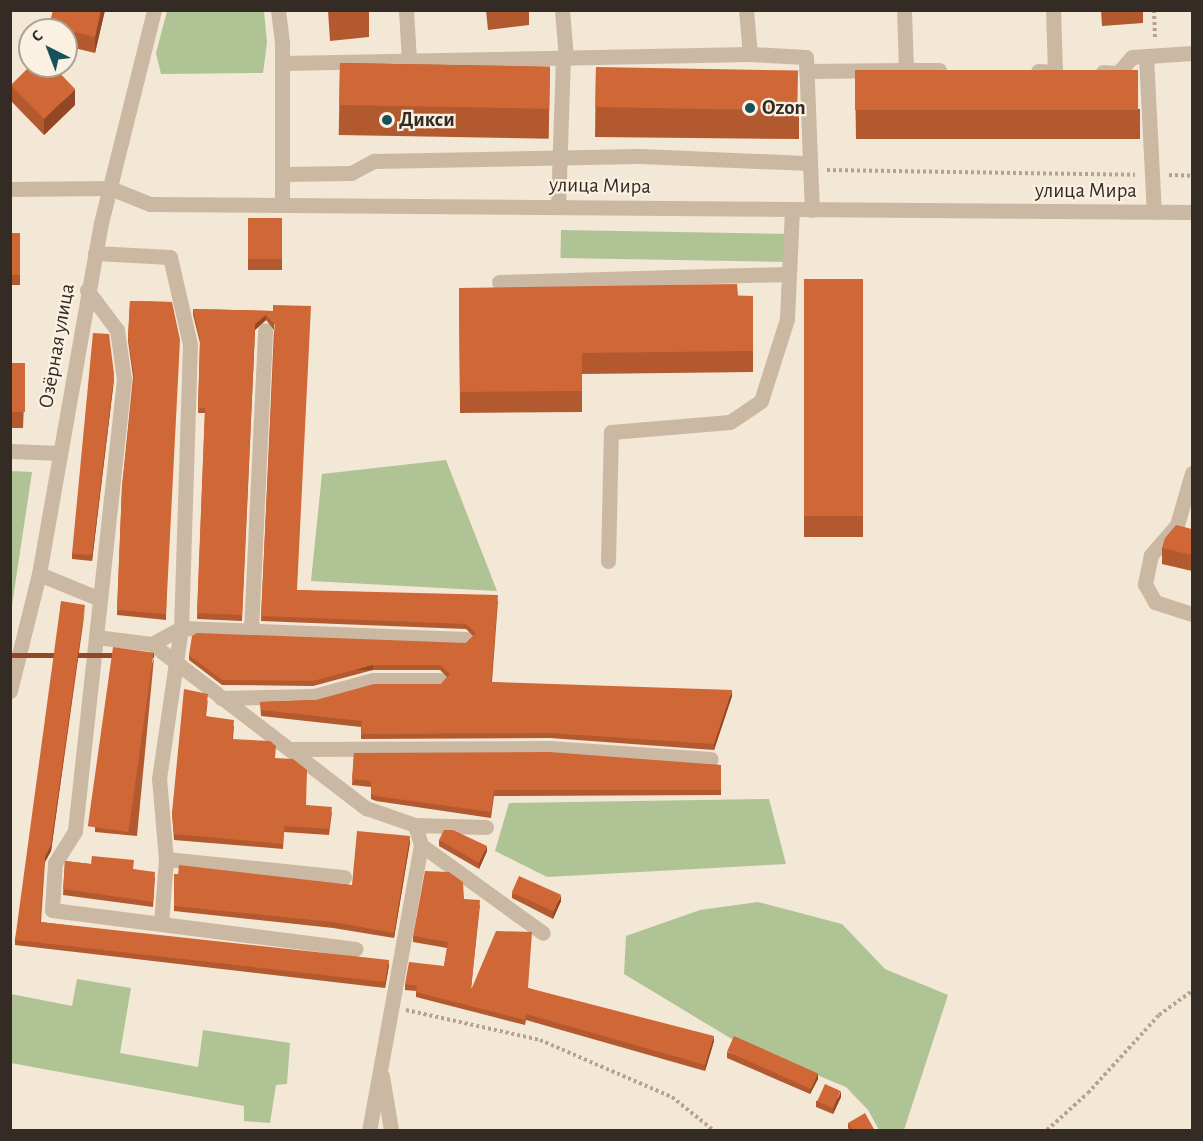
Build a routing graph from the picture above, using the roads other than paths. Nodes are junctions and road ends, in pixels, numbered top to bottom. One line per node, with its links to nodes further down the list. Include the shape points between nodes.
1 (154, 10): 22 (street, Озёрная улица)
2 (278, 10): 13 (street)
3 (406, 10): 12 (street)
4 (562, 10): 11 (street)
5 (746, 10): 9 (street)
6 (904, 10): 14 (street)
7 (1053, 10): 18 (street)
8 (1192, 53): 10 (street)
9 (750, 54): 11 (street); 16 (street, via 806,57)
10 (1151, 55): 18 (street, via 1132,57 1118,73); 28 (street)
11 (565, 58): 12 (street); 19 (street)
12 (409, 61): 13 (street)
13 (282, 63): 21 (street)
14 (906, 70): 15 (street); 16 (street)
15 (952, 70)
16 (806, 71): 20 (street)
17 (1021, 71): 18 (street)
18 (1055, 72)
19 (560, 157): 20 (street); 21 (street, via 374,160 351,173); 25 (street)
20 (810, 166): 27 (street)
21 (282, 174): 24 (street)
22 (110, 188): 23 (street, улица Мира); 24 (street, улица Мира, via 150,204); 30 (street, Озёрная улица)
23 (10, 189)
24 (282, 204): 25 (street, улица Мира)
25 (558, 207): 26 (street, улица Мира)
26 (792, 210): 27 (street, улица Мира); 31 (street)
27 (812, 210): 28 (street, улица Мира)
28 (1154, 212): 29 (street, улица Мира)
29 (1192, 212)
30 (95, 253): 33 (street, Озёрная улица); 42 (street, via 170,257 190,344)
31 (789, 274): 32 (street); 38 (street, via 787,319 761,400 730,422 611,432)
32 (499, 282)
33 (87, 290): 36 (street, Озёрная улица); 40 (street, via 117,330 124,379)
34 (265, 330): 43 (street)
35 (10, 451): 36 (street)
36 (60, 453): 39 (street, Озёрная улица)
37 (1192, 473): 41 (street, via 1177,525 1151,555 1145,584 1155,602)
38 (608, 561)
39 (39, 574): 40 (street); 49 (street, Озёрная улица)
40 (100, 599): 44 (street)
41 (1192, 614)
42 (181, 628): 43 (street); 46 (street); 47 (street)
43 (250, 630): 45 (street)
44 (96, 637): 46 (street); 58 (street, via 75,831 55,862 52,910)
45 (466, 639)
46 (152, 644): 47 (street)
47 (176, 661): 50 (street); 56 (street, via 159,778)
48 (440, 680): 50 (street, via 372,680 314,696)
49 (10, 691)
50 (221, 698): 51 (street)
51 (292, 749): 52 (street, via 549,747); 53 (street, via 366,808)
52 (711, 759)
53 (415, 825): 54 (street); 55 (street)
54 (486, 827)
55 (421, 845): 59 (street); 61 (street)
56 (166, 859): 57 (street); 58 (street)
57 (344, 877)
58 (161, 924): 60 (street)
59 (543, 933)
60 (356, 949)
61 (380, 1058): 62 (street); 63 (street)
62 (369, 1131)
63 (391, 1131)

